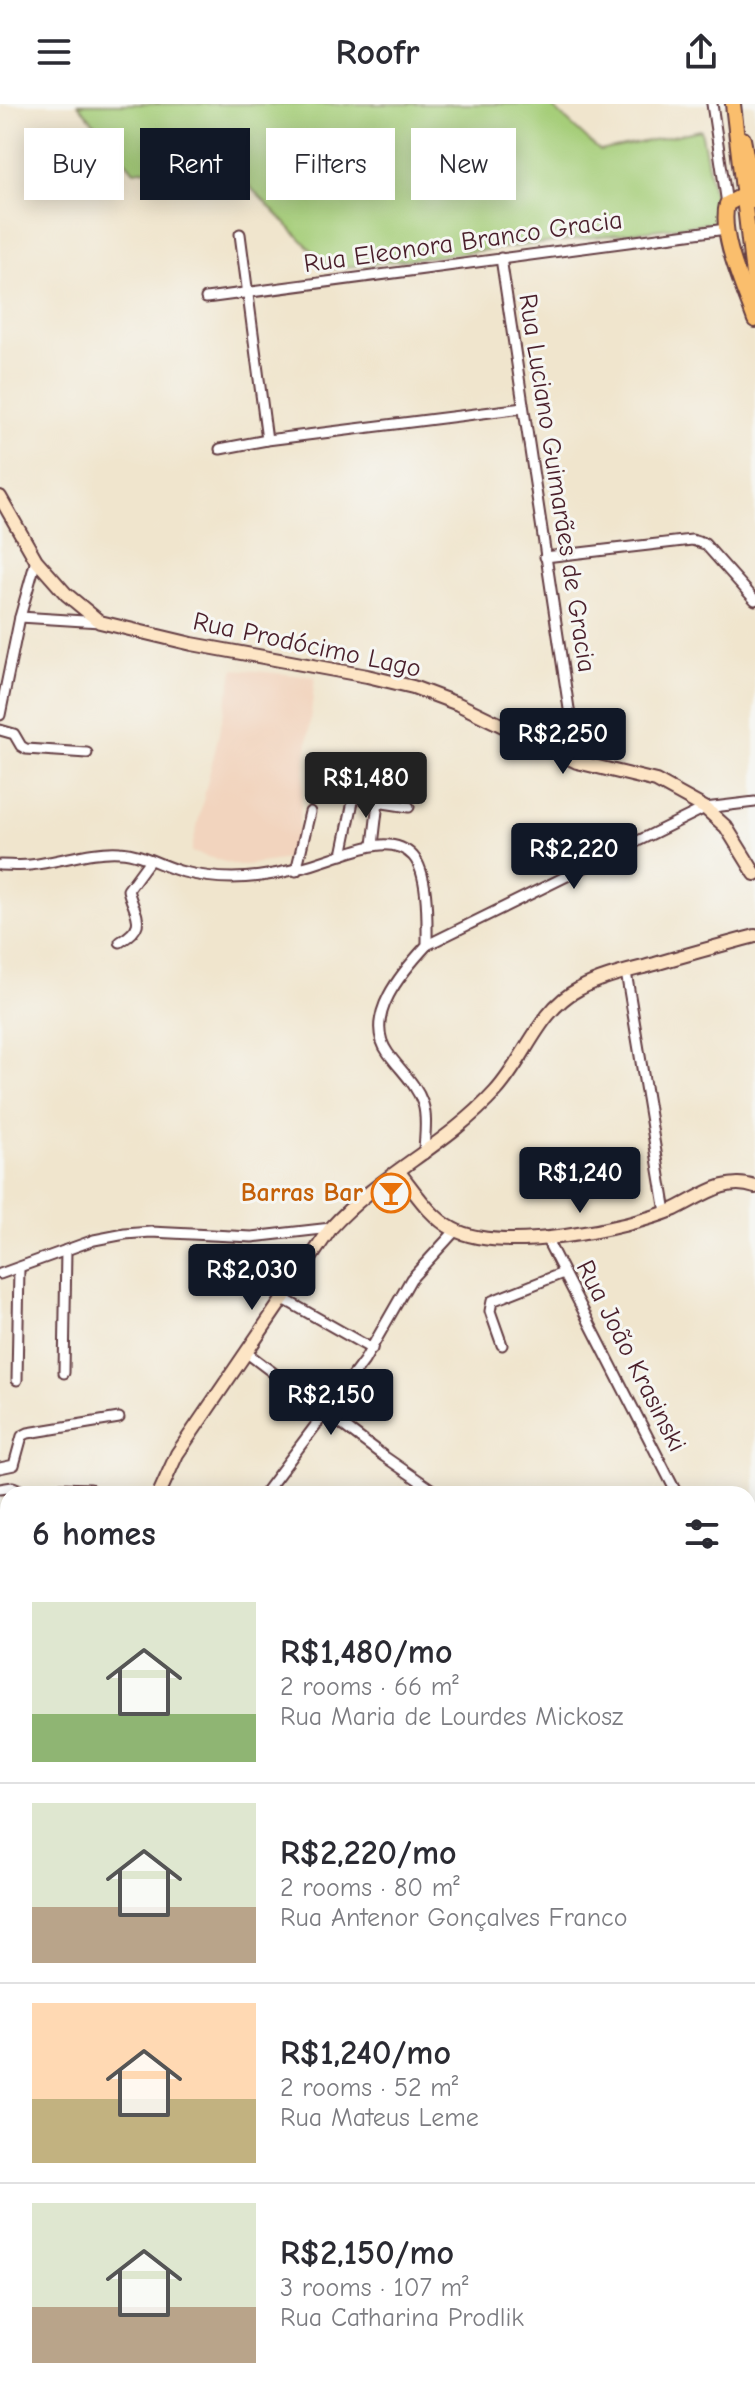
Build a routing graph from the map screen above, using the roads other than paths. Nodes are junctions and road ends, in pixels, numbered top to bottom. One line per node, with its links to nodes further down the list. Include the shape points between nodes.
1 (712, 104): 5 (street)
2 (734, 104): 3 (main road); 4 (main road)
3 (738, 168): 4 (main road); 5 (main road)
4 (751, 201): 5 (main road); 8 (main road)
5 (727, 204): 6 (main road)
6 (726, 229): 8 (main road); 9 (street, Rua Eleonora Branco Gracia); 13 (main road)
7 (240, 234): 11 (street)
8 (748, 238): 10 (main road)
9 (501, 258): 11 (street, Rua Eleonora Branco Gracia); 14 (street, Rua Luciano Guimarães de Gracia)
10 (755, 292)
11 (249, 293): 12 (street, Rua Eleonora Branco Gracia); 15 (street)
12 (206, 298)
13 (755, 320)
14 (523, 408): 15 (street); 18 (street, Rua Luciano Guimarães de Gracia)
15 (267, 440): 16 (street)
16 (220, 449)
17 (0, 497): 19 (main road, Rua Prodócimo Lago)
18 (545, 557): 20 (street, via 692,540 705,544); 28 (street, Rua Luciano Guimarães de Gracia)
19 (36, 560): 21 (street); 22 (main road, Rua Prodócimo Lago)
20 (755, 600)
21 (20, 617): 22 (street); 23 (street)
22 (100, 622): 28 (main road, Rua Prodócimo Lago, via 413,687)
23 (5, 667): 24 (street)
24 (4, 682): 25 (street)
25 (0, 715)
26 (0, 730): 27 (street, via 14,734 26,749)
27 (87, 753)
28 (577, 762): 34 (main road, Rua Prodócimo Lago, via 656,781)
29 (358, 777): 37 (street)
30 (364, 800): 31 (street)
31 (378, 802): 33 (street); 36 (street)
32 (755, 802): 34 (street)
33 (409, 807)
34 (705, 808): 41 (main road, Rua Prodócimo Lago, via 726,827); 44 (street)
35 (310, 812): 40 (street)
36 (373, 845): 37 (street); 44 (street, via 412,855 420,870)
37 (342, 855): 40 (street)
38 (150, 860): 39 (street, via 122,851); 40 (street, via 229,879); 43 (street, via 128,890 137,927)
39 (0, 865)
40 (296, 871)
41 (755, 874)
42 (755, 936): 45 (main road)
43 (120, 942)
44 (427, 945): 46 (street, via 405,968 379,1019 385,1048 422,1101)
45 (626, 972): 46 (main road, via 579,989 557,1004 497,1091); 49 (street)
46 (424, 1154): 47 (main road)
47 (399, 1172): 50 (main road); 51 (main road, via 429,1210)
48 (755, 1187): 49 (main road, via 720,1187)
49 (666, 1212): 52 (main road)
50 (331, 1228): 53 (street, via 252,1237 139,1233); 57 (main road)
51 (455, 1231): 52 (main road, via 496,1239); 59 (street, via 411,1279)
52 (546, 1238): 55 (street, Rua João Krasinski)
53 (66, 1250): 54 (street); 61 (street)
54 (19, 1268): 56 (street); 62 (street)
55 (563, 1273): 58 (street, via 492,1301 490,1311); 69 (street, Rua João Krasinski)
56 (0, 1274)
57 (282, 1298): 59 (street); 60 (main road)
58 (502, 1345)
59 (372, 1349): 63 (street)
60 (247, 1353): 63 (street); 66 (main road, via 177,1454)
61 (64, 1373)
62 (17, 1380)
63 (325, 1412): 67 (street); 68 (street)
64 (119, 1418): 65 (street, via 28,1433 22,1436 14,1465)
65 (0, 1468)
66 (163, 1486)
67 (270, 1486)
68 (427, 1486)
69 (673, 1486)

